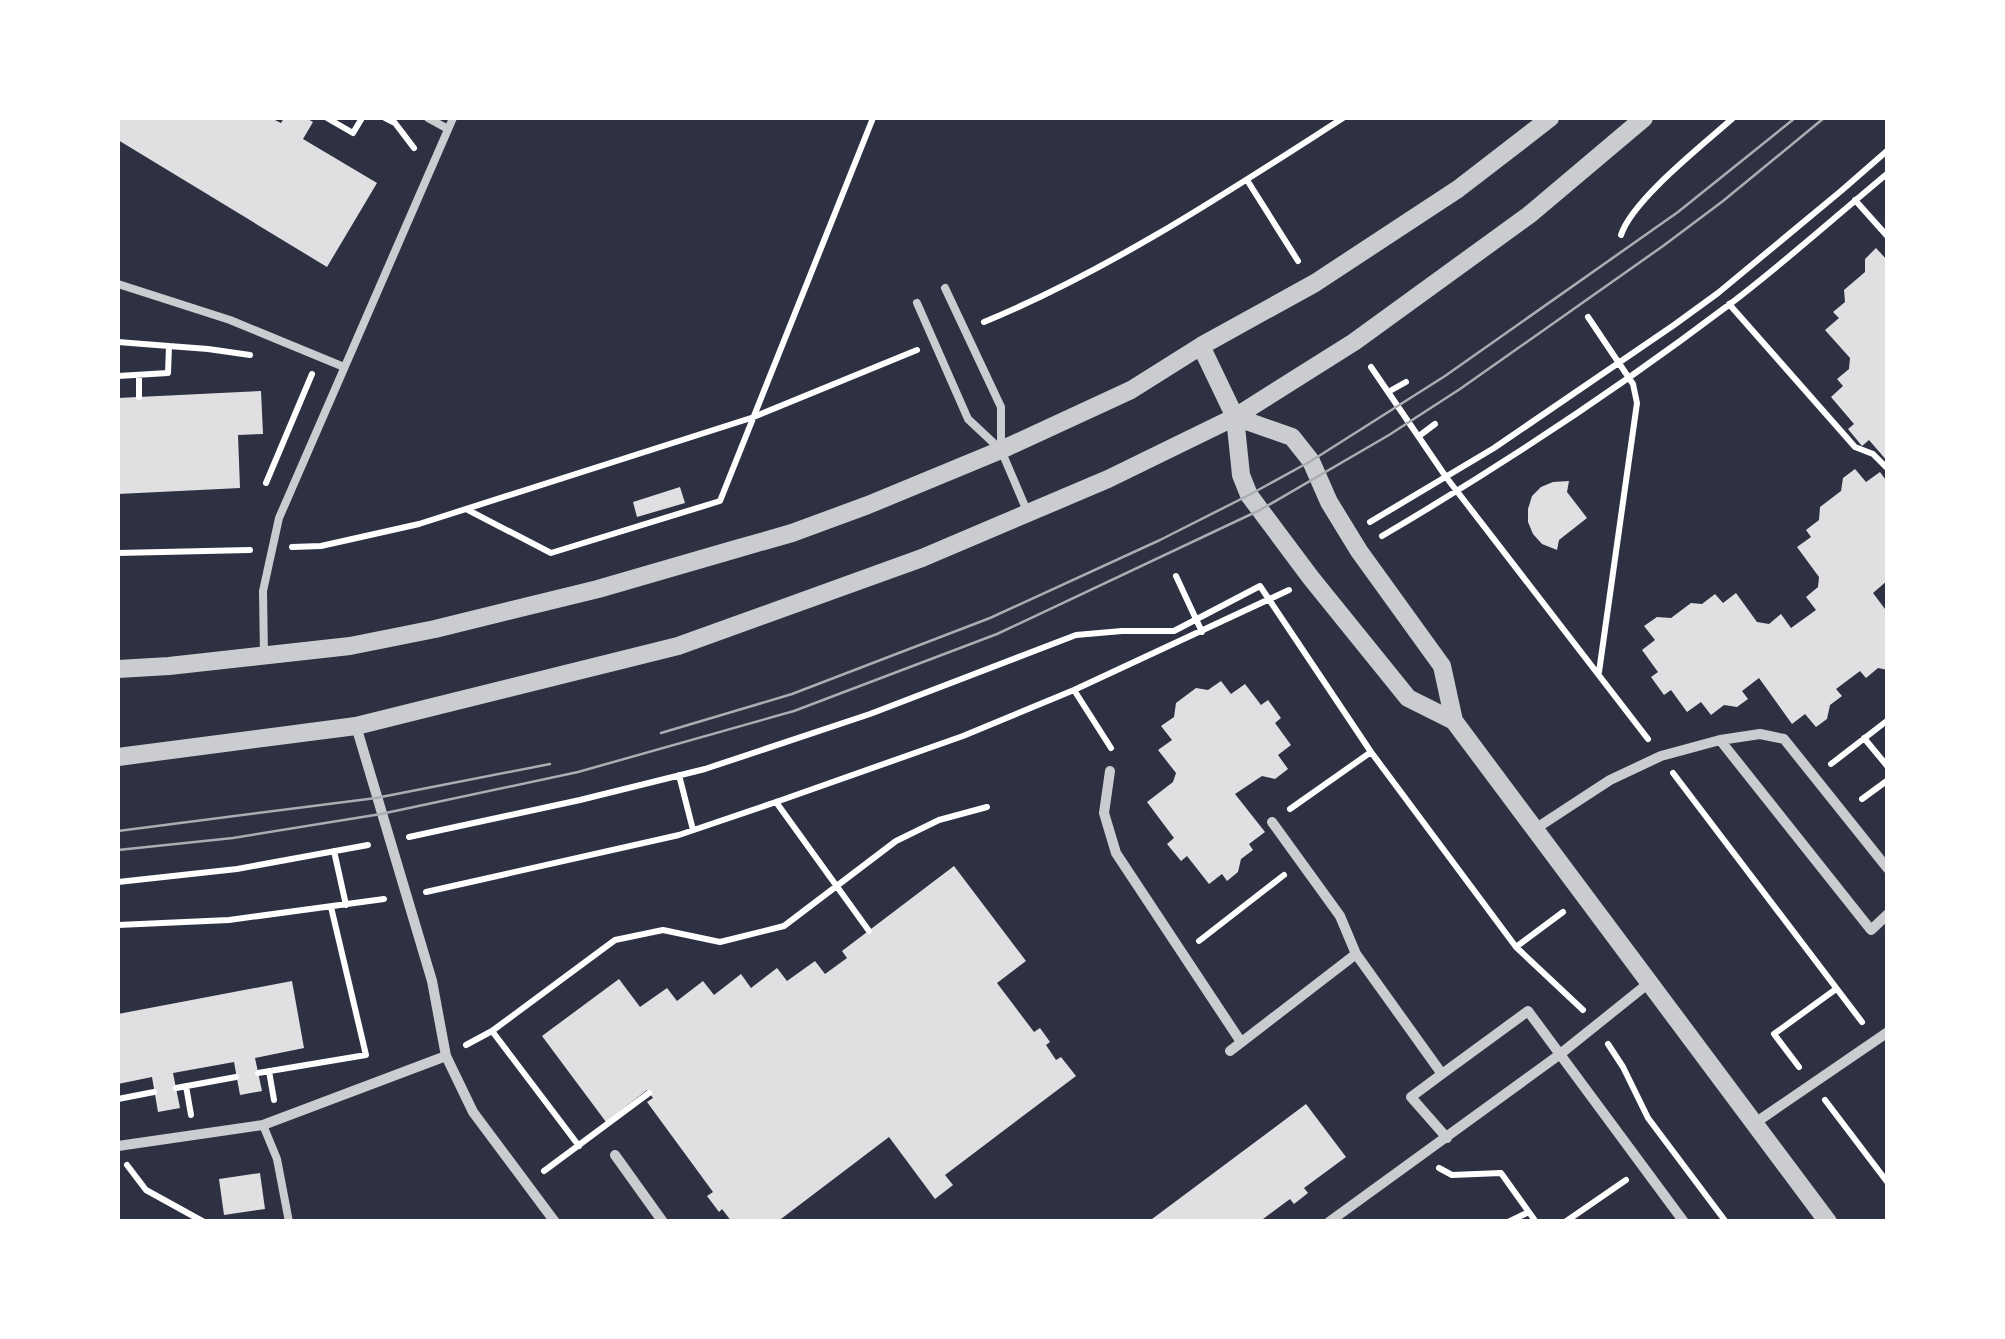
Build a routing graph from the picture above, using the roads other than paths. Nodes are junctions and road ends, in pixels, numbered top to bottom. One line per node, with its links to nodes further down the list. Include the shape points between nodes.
1 (428, 118): 5 (lane)
2 (453, 118): 5 (lane)
3 (1550, 118): 9 (street, via 1458,190)
4 (1644, 118): 11 (street, via 1529,215 1354,342)
5 (448, 129): 10 (lane)
6 (118, 284): 10 (lane)
7 (945, 288): 12 (lane, via 1001,407)
8 (917, 303): 12 (lane, via 968,419)
9 (1202, 346): 11 (street); 12 (street, via 1131,390)
10 (344, 366): 14 (lane, via 271,549 263,591)
11 (1235, 417): 13 (street); 16 (street, via 1249,495 1408,698); 16 (street, via 1292,437 1312,461 1348,534 1442,666)
12 (1001, 450): 13 (lane); 14 (street, via 792,532 598,589 435,629)
13 (1028, 512): 17 (street, via 922,558 678,646)
14 (264, 656): 15 (street)
15 (118, 669)
16 (1454, 721): 22 (street)
17 (356, 726): 19 (street); 31 (street, via 432,981)
18 (1720, 740): 22 (street, via 1661,756 1610,780); 23 (street, via 1760,734 1784,740); 24 (street, via 1870,930)
19 (118, 757)
20 (1110, 772): 28 (street, via 1104,813 1116,853)
21 (1272, 822): 25 (street, via 1340,916)
22 (1535, 829): 26 (street)
23 (1888, 870)
24 (1888, 914)
25 (1356, 954): 28 (street); 32 (street)
26 (1650, 982): 30 (street); 33 (street)
27 (1888, 1032): 33 (street)
28 (1241, 1042): 29 (street)
29 (1230, 1051)
30 (1559, 1054): 32 (street, via 1528,1011); 35 (street); 42 (street)
31 (446, 1056): 34 (street); 39 (street, via 473,1112)
32 (1442, 1074): 35 (street, via 1411,1098)
33 (1755, 1123): 43 (street)
34 (264, 1125): 36 (street); 38 (lane)
35 (1446, 1138): 41 (street)
36 (118, 1146)
37 (615, 1155): 40 (street)
38 (289, 1222)
39 (555, 1222)
40 (664, 1222)
41 (1329, 1222)
42 (1684, 1222)
43 (1828, 1222)

